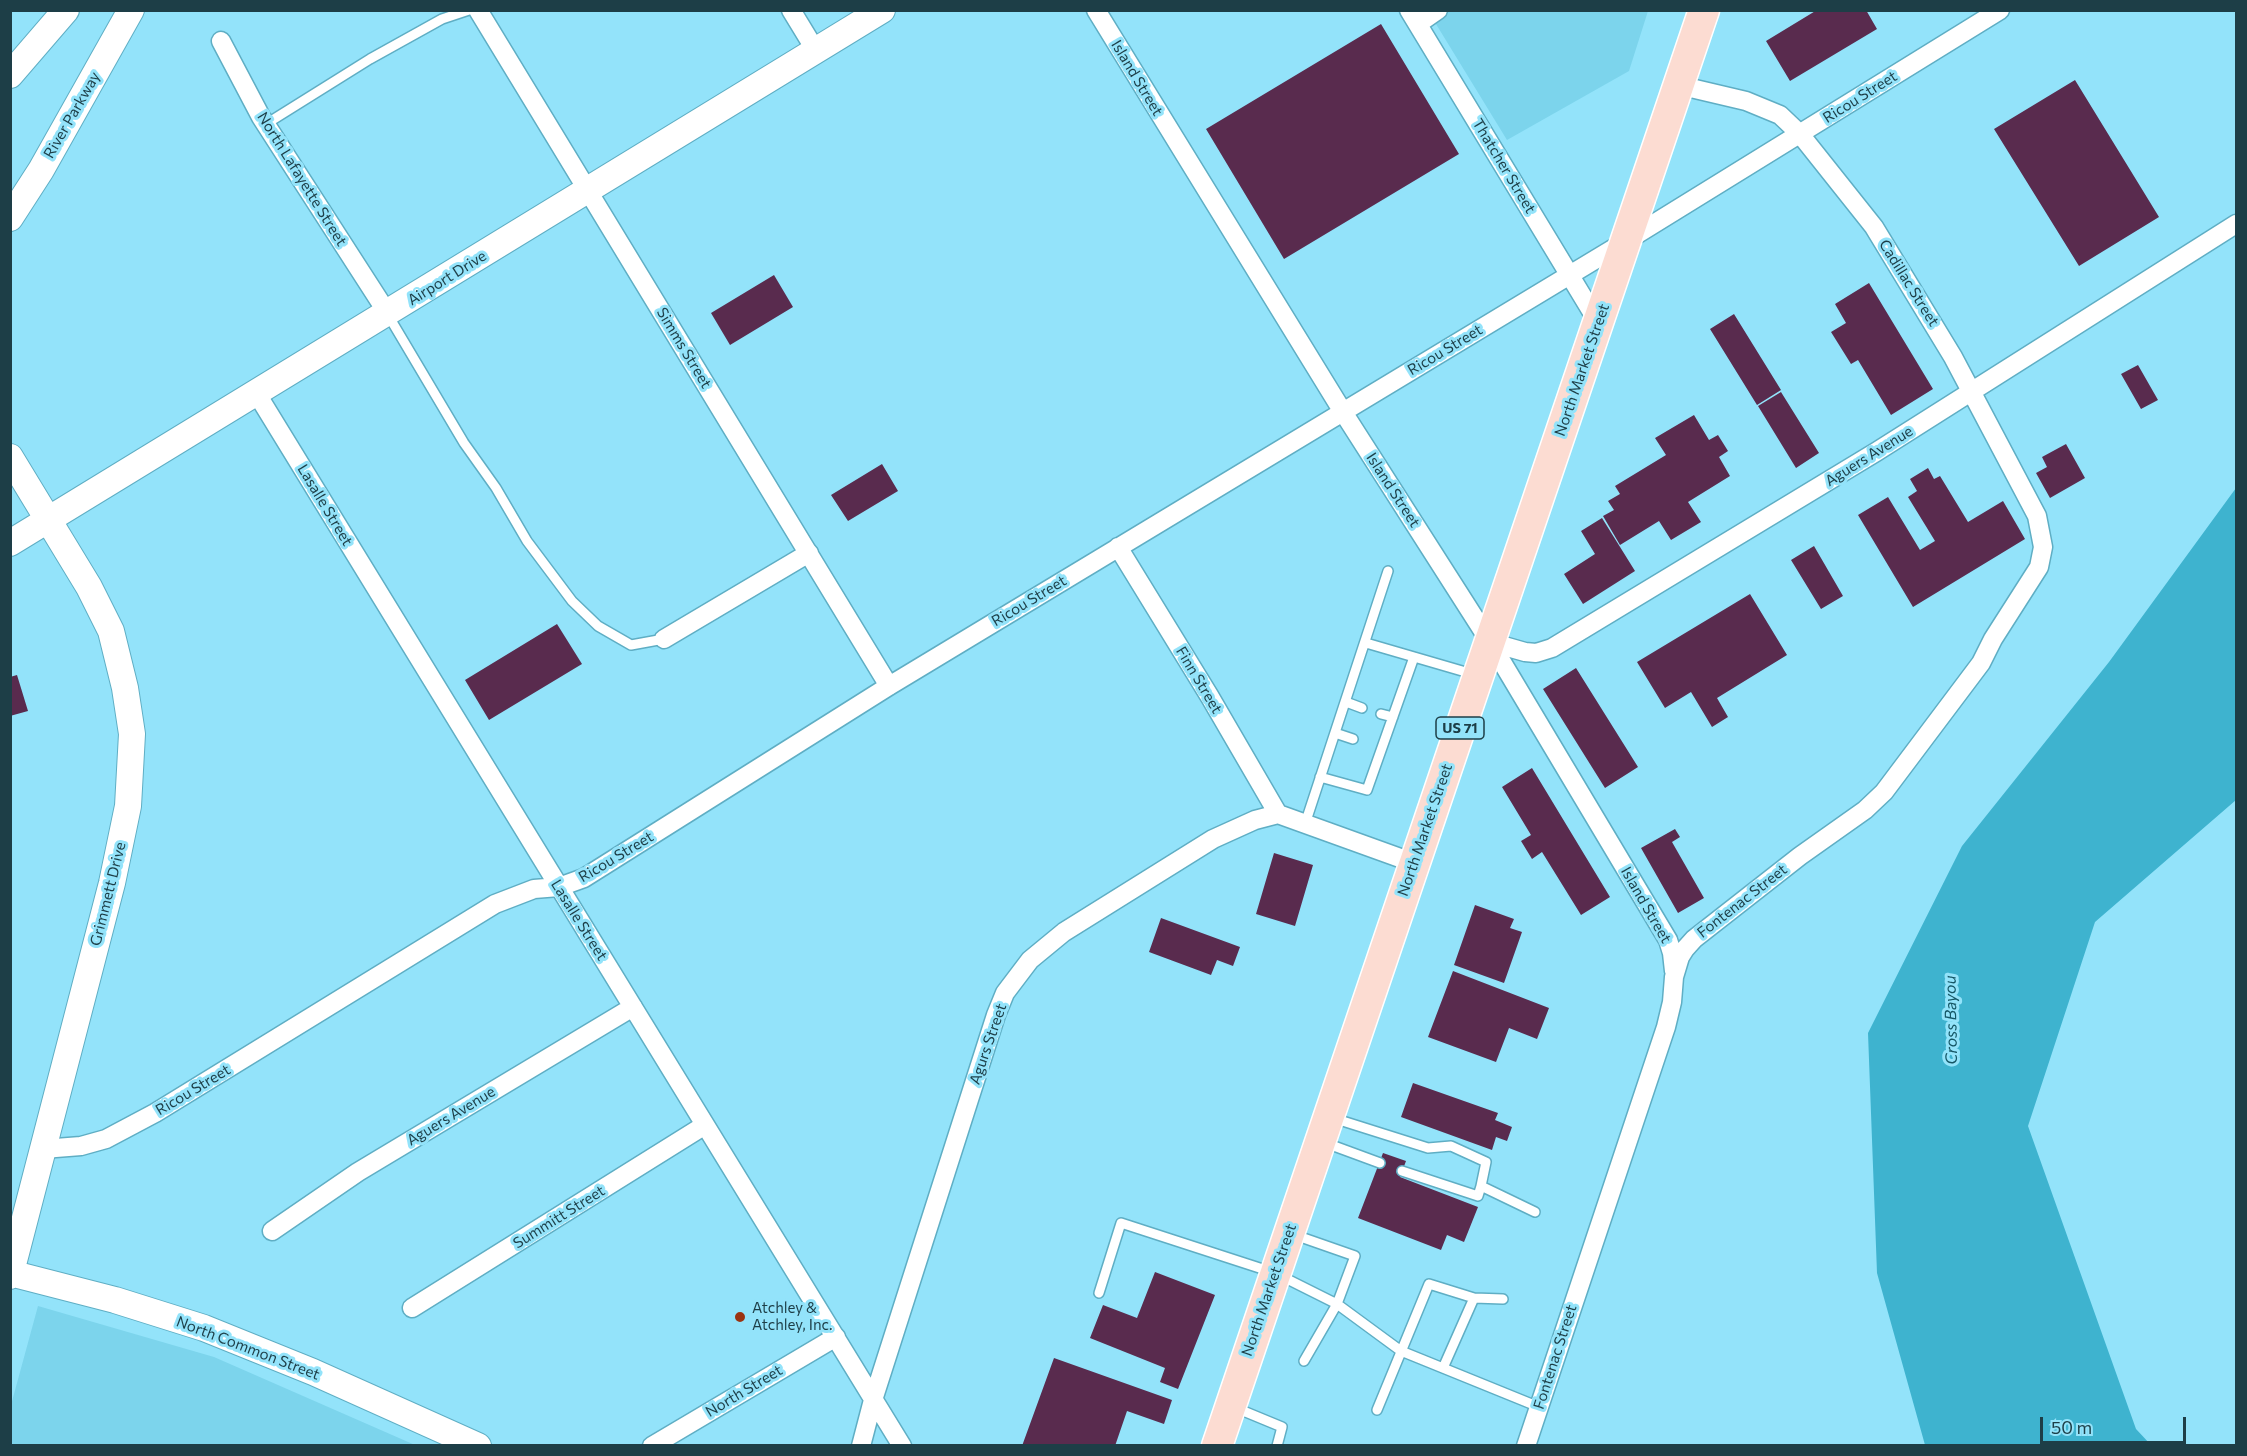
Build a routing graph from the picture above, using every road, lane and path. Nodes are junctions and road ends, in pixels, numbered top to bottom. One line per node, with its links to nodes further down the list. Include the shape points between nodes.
1 (66, 10): 14 (main road)
2 (131, 10): 19 (main road, River Parkway)
3 (469, 10): 16 (lane, via 442,19 370,58)
4 (478, 10): 18 (street, Simms Street)
5 (791, 10): 13 (street)
6 (882, 10): 13 (main road, Airport Drive)
7 (1096, 10): 27 (street, Island Street)
8 (1438, 10): 11 (street)
9 (1704, 10): 15 (main road, North Market Street / US 71)
10 (2000, 10): 17 (street, Ricou Street)
11 (1413, 17): 22 (street, Thatcher Street)
12 (221, 41): 16 (street, North Lafayette Street)
13 (816, 51): 18 (main road, Airport Drive)
14 (10, 75)
15 (1678, 85): 17 (street, Cadillac Street, via 1746,100 1780,115); 21 (main road, North Market Street / US 71)
16 (266, 124): 23 (street, North Lafayette Street)
17 (1800, 134): 21 (street, Ricou Street); 25 (street, Cadillac Street, via 1874,227)
18 (588, 190): 23 (main road, Airport Drive); 32 (street, Simms Street)
19 (10, 218)
20 (2236, 224): 25 (street, Aguers Avenue)
21 (1626, 241): 22 (street, Ricou Street); 24 (main road, North Market Street / US 71)
22 (1569, 275): 24 (street, Thatcher Street); 27 (street, Ricou Street)
23 (388, 314): 26 (main road, Airport Drive); 35 (lane, via 527,542 572,601 598,626 631,645)
24 (1598, 322): 36 (main road, North Market Street / US 71)
25 (1971, 391): 33 (street, Cadillac Street, via 2037,516 2043,548); 36 (street, Aguers Avenue, via 1876,453 1552,648 1525,652)
26 (257, 394): 29 (main road, Airport Drive); 53 (street, Lasalle Street)
27 (1343, 412): 31 (street, Ricou Street); 36 (street, Island Street)
28 (10, 457): 29 (main road, Grimmett Drive)
29 (49, 519): 30 (main road, Airport Drive); 58 (main road, Grimmett Drive, via 111,631 132,734 128,806 114,872)
30 (10, 543)
31 (1118, 547): 40 (street, Ricou Street); 50 (street, Finn Street)
32 (808, 553): 35 (street); 40 (street, Simms Street)
33 (2039, 567): 54 (street, Fontenac Street, via 1981,663 1884,792 1694,939 1680,957)
34 (1388, 572): 37 (lane)
35 (664, 639)
36 (1490, 642): 39 (main road, North Market Street / US 71); 54 (street, Island Street, via 1668,940)
37 (1366, 643): 38 (lane); 41 (lane)
38 (1414, 657): 39 (lane); 44 (lane)
39 (1478, 675): 52 (main road, North Market Street / US 71)
40 (889, 686): 53 (street, Ricou Street, via 584,879)
41 (1346, 702): 42 (lane); 45 (lane)
42 (1362, 708)
43 (1381, 714): 44 (lane)
44 (1393, 717): 48 (lane)
45 (1335, 733): 46 (lane); 49 (lane)
46 (1353, 740)
47 (1371, 746): 48 (lane)
48 (1382, 749): 49 (lane, via 1367,790)
49 (1320, 777): 51 (lane)
50 (1278, 814): 51 (street); 76 (street, Agurs Street, via 1213,838 1064,932 1014,979 996,1015)
51 (1305, 824): 52 (street)
52 (1414, 863): 57 (main road, North Market Street / US 71)
53 (559, 887): 55 (street, Lasalle Street); 58 (street, Ricou Street, via 534,890 495,904 165,1107 106,1139)
54 (1674, 977): 78 (street, Fontenac Street, via 1666,1027)
55 (633, 1007): 56 (street, Lasalle Street); 63 (street, Aguers Avenue, via 358,1172)
56 (705, 1125): 71 (street, Summitt Street); 72 (street, Lasalle Street)
57 (1324, 1129): 59 (lane); 61 (lane, via 1428,1148 1451,1146 1486,1162); 64 (main road, North Market Street / US 71)
58 (43, 1149): 66 (main road, Grimmett Drive)
59 (1380, 1163)
60 (1402, 1171): 61 (lane, via 1478,1196)
61 (1481, 1186): 62 (lane)
62 (1535, 1212)
63 (272, 1232)
64 (1289, 1233): 65 (main road, North Market Street / US 71); 70 (lane, via 1355,1256)
65 (1275, 1273): 67 (lane, via 1121,1223); 70 (lane); 77 (main road, North Market Street / US 71)
66 (11, 1274): 80 (main road, North Common Street, via 204,1328 313,1371)
67 (1099, 1293)
68 (1474, 1298): 69 (lane); 73 (lane, via 1429,1284); 75 (lane)
69 (1503, 1299)
70 (1337, 1304): 73 (lane); 74 (lane)
71 (412, 1308)
72 (836, 1337): 76 (street, Lasalle Street); 81 (street, North Street)
73 (1401, 1351): 75 (lane); 79 (lane)
74 (1304, 1361)
75 (1443, 1368): 78 (lane)
76 (873, 1400): 82 (street, Agurs Street); 83 (street, Lasalle Street)
77 (1231, 1406): 84 (main road, North Market Street / US 71); 85 (lane, via 1282,1427)
78 (1539, 1407): 86 (street, Fontenac Street)
79 (1377, 1410)
80 (478, 1446)
81 (652, 1446)
82 (861, 1446)
83 (902, 1446)
84 (1217, 1446)
85 (1277, 1446)
86 (1526, 1446)

